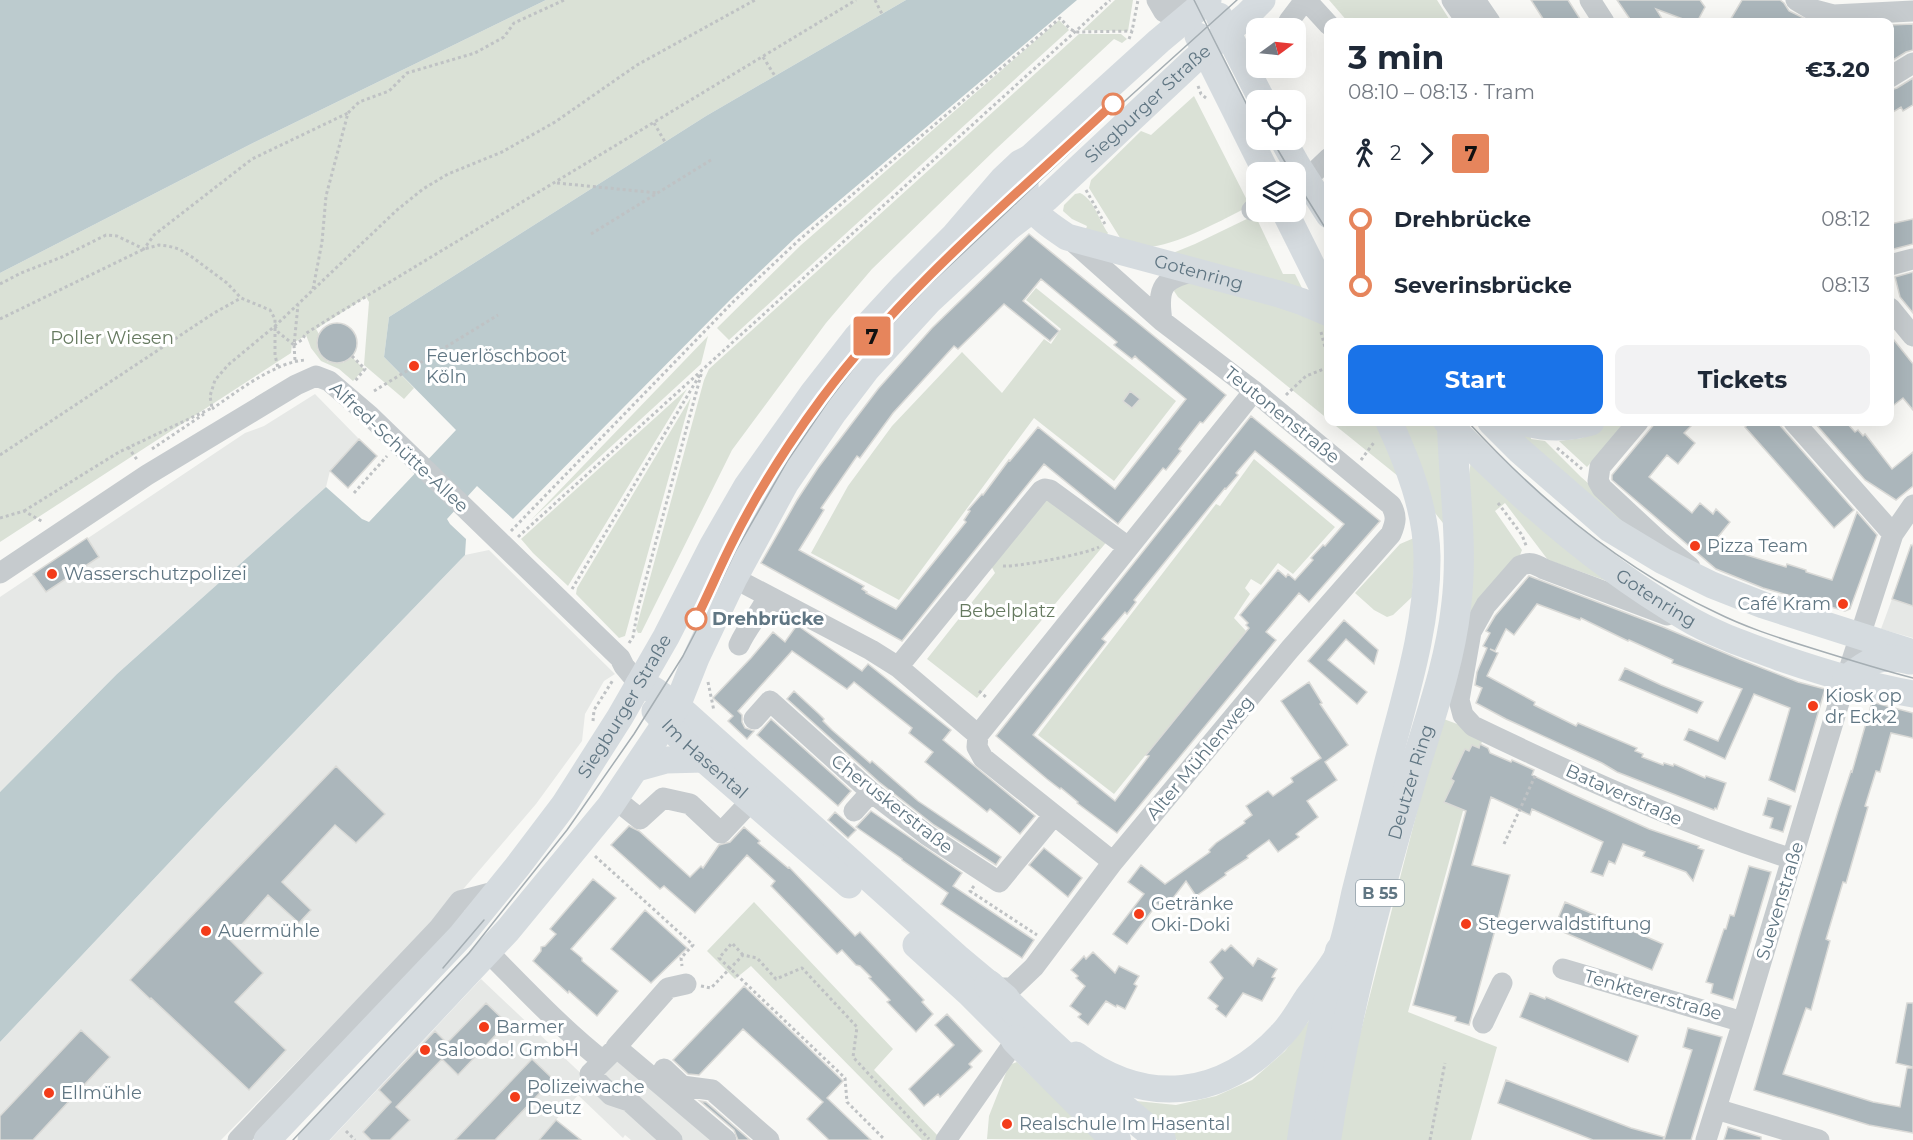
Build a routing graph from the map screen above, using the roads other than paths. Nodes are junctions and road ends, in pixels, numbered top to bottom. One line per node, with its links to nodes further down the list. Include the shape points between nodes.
1 (1157, 0): 2 (street, via 1164,12)
2 (1180, 0): 20 (main road)
3 (1210, 0): 18 (main road); 19 (main road, Siegburger Straße)
4 (1262, 0): 25 (main road, Siegburger Straße, via 1192,62)
5 (1305, 0): 11 (street); 15 (street)
6 (1452, 0): 12 (street)
7 (1475, 0): 13 (street)
8 (1590, 0): 14 (street)
9 (1797, 0): 10 (street, via 1833,15)
10 (1913, 10)
11 (1291, 18)
12 (1464, 18)
13 (1487, 18)
14 (1601, 18)
15 (1324, 19)
16 (1913, 63): 17 (street)
17 (1894, 75)
18 (1257, 90)
19 (1030, 158): 25 (main road, via 1024,188); 61 (main road, Siegburger Straße, via 1003,178 954,236 856,338 813,393 747,486)
20 (1261, 162)
21 (1324, 163): 22 (street)
22 (1306, 180)
23 (1306, 187): 24 (main road)
24 (1324, 209)
25 (1038, 215): 27 (main road, Teutonenstraße); 50 (main road, Siegburger Straße, via 1009,228 930,300 867,370 785,484)
26 (1290, 222): 31 (main road)
27 (1067, 237): 30 (main road, Gotenring); 34 (street, Teutonenstraße)
28 (1913, 259): 29 (street)
29 (1894, 264)
30 (1197, 271): 32 (main road, Gotenring); 34 (street, via 1179,274 1160,293)
31 (1324, 290)
32 (1324, 311)
33 (1894, 313): 35 (street)
34 (1162, 321): 36 (street, Teutonenstraße)
35 (1913, 336)
36 (1254, 391): 46 (street, Teutonenstraße); 48 (street)
37 (1451, 426): 53 (main road, Gotenring, via 1512,501)
38 (1452, 426): 98 (highway, Deutzer Ring / B 55, via 1459,563 1450,649 1360,968)
39 (1495, 426): 51 (main road, Gotenring, via 1610,529)
40 (1545, 426): 43 (main road)
41 (1635, 426): 51 (street, Gotenring, via 1600,467 1598,481)
42 (1798, 426): 47 (street)
43 (1573, 430)
44 (1381, 431): 76 (main road, Deutzer Ring / B 55, via 1399,444 1425,528 1423,608 1413,663)
45 (1913, 505): 47 (street, Suevenstraße)
46 (1396, 513): 74 (street, Alter Mühlenweg, via 1391,534)
47 (1893, 534): 54 (street, Suevenstraße)
48 (1128, 547): 59 (street, via 1050,490 1041,490); 65 (street)
49 (0, 573): 61 (street, Alfred-Schütte-Allee, via 147,475 315,376 373,407 465,507 620,658)
50 (734, 578): 52 (street); 64 (main road, Siegburger Straße)
51 (1712, 585): 54 (main road, Gotenring)
52 (768, 596): 55 (street); 59 (street)
53 (1687, 618): 60 (main road, Gotenring, via 1739,643); 73 (street, Bataverstraße, via 1666,615 1533,562 1520,566 1486,605 1471,632 1459,700 1463,715 1473,726 1593,783 1689,823)
54 (1860, 635): 56 (main road, Gotenring); 60 (street, Suevenstraße)
55 (739, 645)
56 (1913, 653)
57 (1882, 657): 58 (main road); 60 (main road); 62 (main road, via 1876,665 1877,674)
58 (1913, 661)
59 (898, 667): 65 (street)
60 (1850, 670): 62 (main road, Gotenring); 73 (street, Suevenstraße)
61 (639, 684): 64 (main road, Im Hasental, via 649,701); 75 (main road, Siegburger Straße, via 564,805)
62 (1902, 692)
63 (753, 719): 68 (street, Cheruskerstraße, via 770,701)
64 (672, 720): 66 (main road, Im Hasental); 67 (main road, Siegburger Straße); 81 (main road, Im Hasental / B 55)
65 (978, 735): 72 (street, via 977,747 983,758)
66 (704, 759): 67 (main road, via 666,760); 70 (main road, Im Hasental)
67 (637, 768): 69 (main road, Siegburger Straße)
68 (871, 792): 71 (street); 72 (street, Cheruskerstraße, via 999,882)
69 (615, 799): 70 (street, via 640,819 663,798 690,804 721,832); 77 (main road, Siegburger Straße)
70 (752, 801): 84 (main road, Im Hasental, via 969,993)
71 (854, 811)
72 (1054, 816): 74 (street)
73 (1792, 859): 82 (street, Suevenstraße)
74 (1113, 862): 81 (street, Alter Mühlenweg, via 1034,967 1012,988)
75 (498, 891): 88 (street, via 460,901); 89 (main road, Siegburger Straße, via 461,936)
76 (1340, 951): 81 (main road, B 55, via 1283,1034 1261,1054 1236,1072 1187,1089 1166,1090 1112,1078 1044,1031); 97 (highway, Deutzer Ring / B 55, via 1321,1029)
77 (488, 952): 85 (street); 90 (main road, Siegburger Straße)
78 (1563, 969): 82 (street, Tenktererstraße)
79 (1502, 983): 83 (street)
80 (686, 984): 85 (street, via 668,988)
81 (991, 986): 96 (highway, B 55, via 1057,1051)
82 (1743, 1022): 87 (street, Suevenstraße)
83 (1483, 1023)
84 (1016, 1040): 94 (street); 95 (highway)
85 (603, 1061): 86 (street); 91 (street, via 611,1095 629,1101)
86 (644, 1071): 92 (street); 93 (street, via 654,1060 682,1086 712,1090)
87 (1716, 1109): 99 (street, Suevenstraße); 100 (street)
88 (238, 1140)
89 (267, 1140)
90 (311, 1140)
91 (672, 1140)
92 (726, 1140)
93 (769, 1140)
94 (946, 1140)
95 (1116, 1140)
96 (1161, 1140)
97 (1302, 1140)
98 (1326, 1140)
99 (1706, 1140)
100 (1820, 1140)

